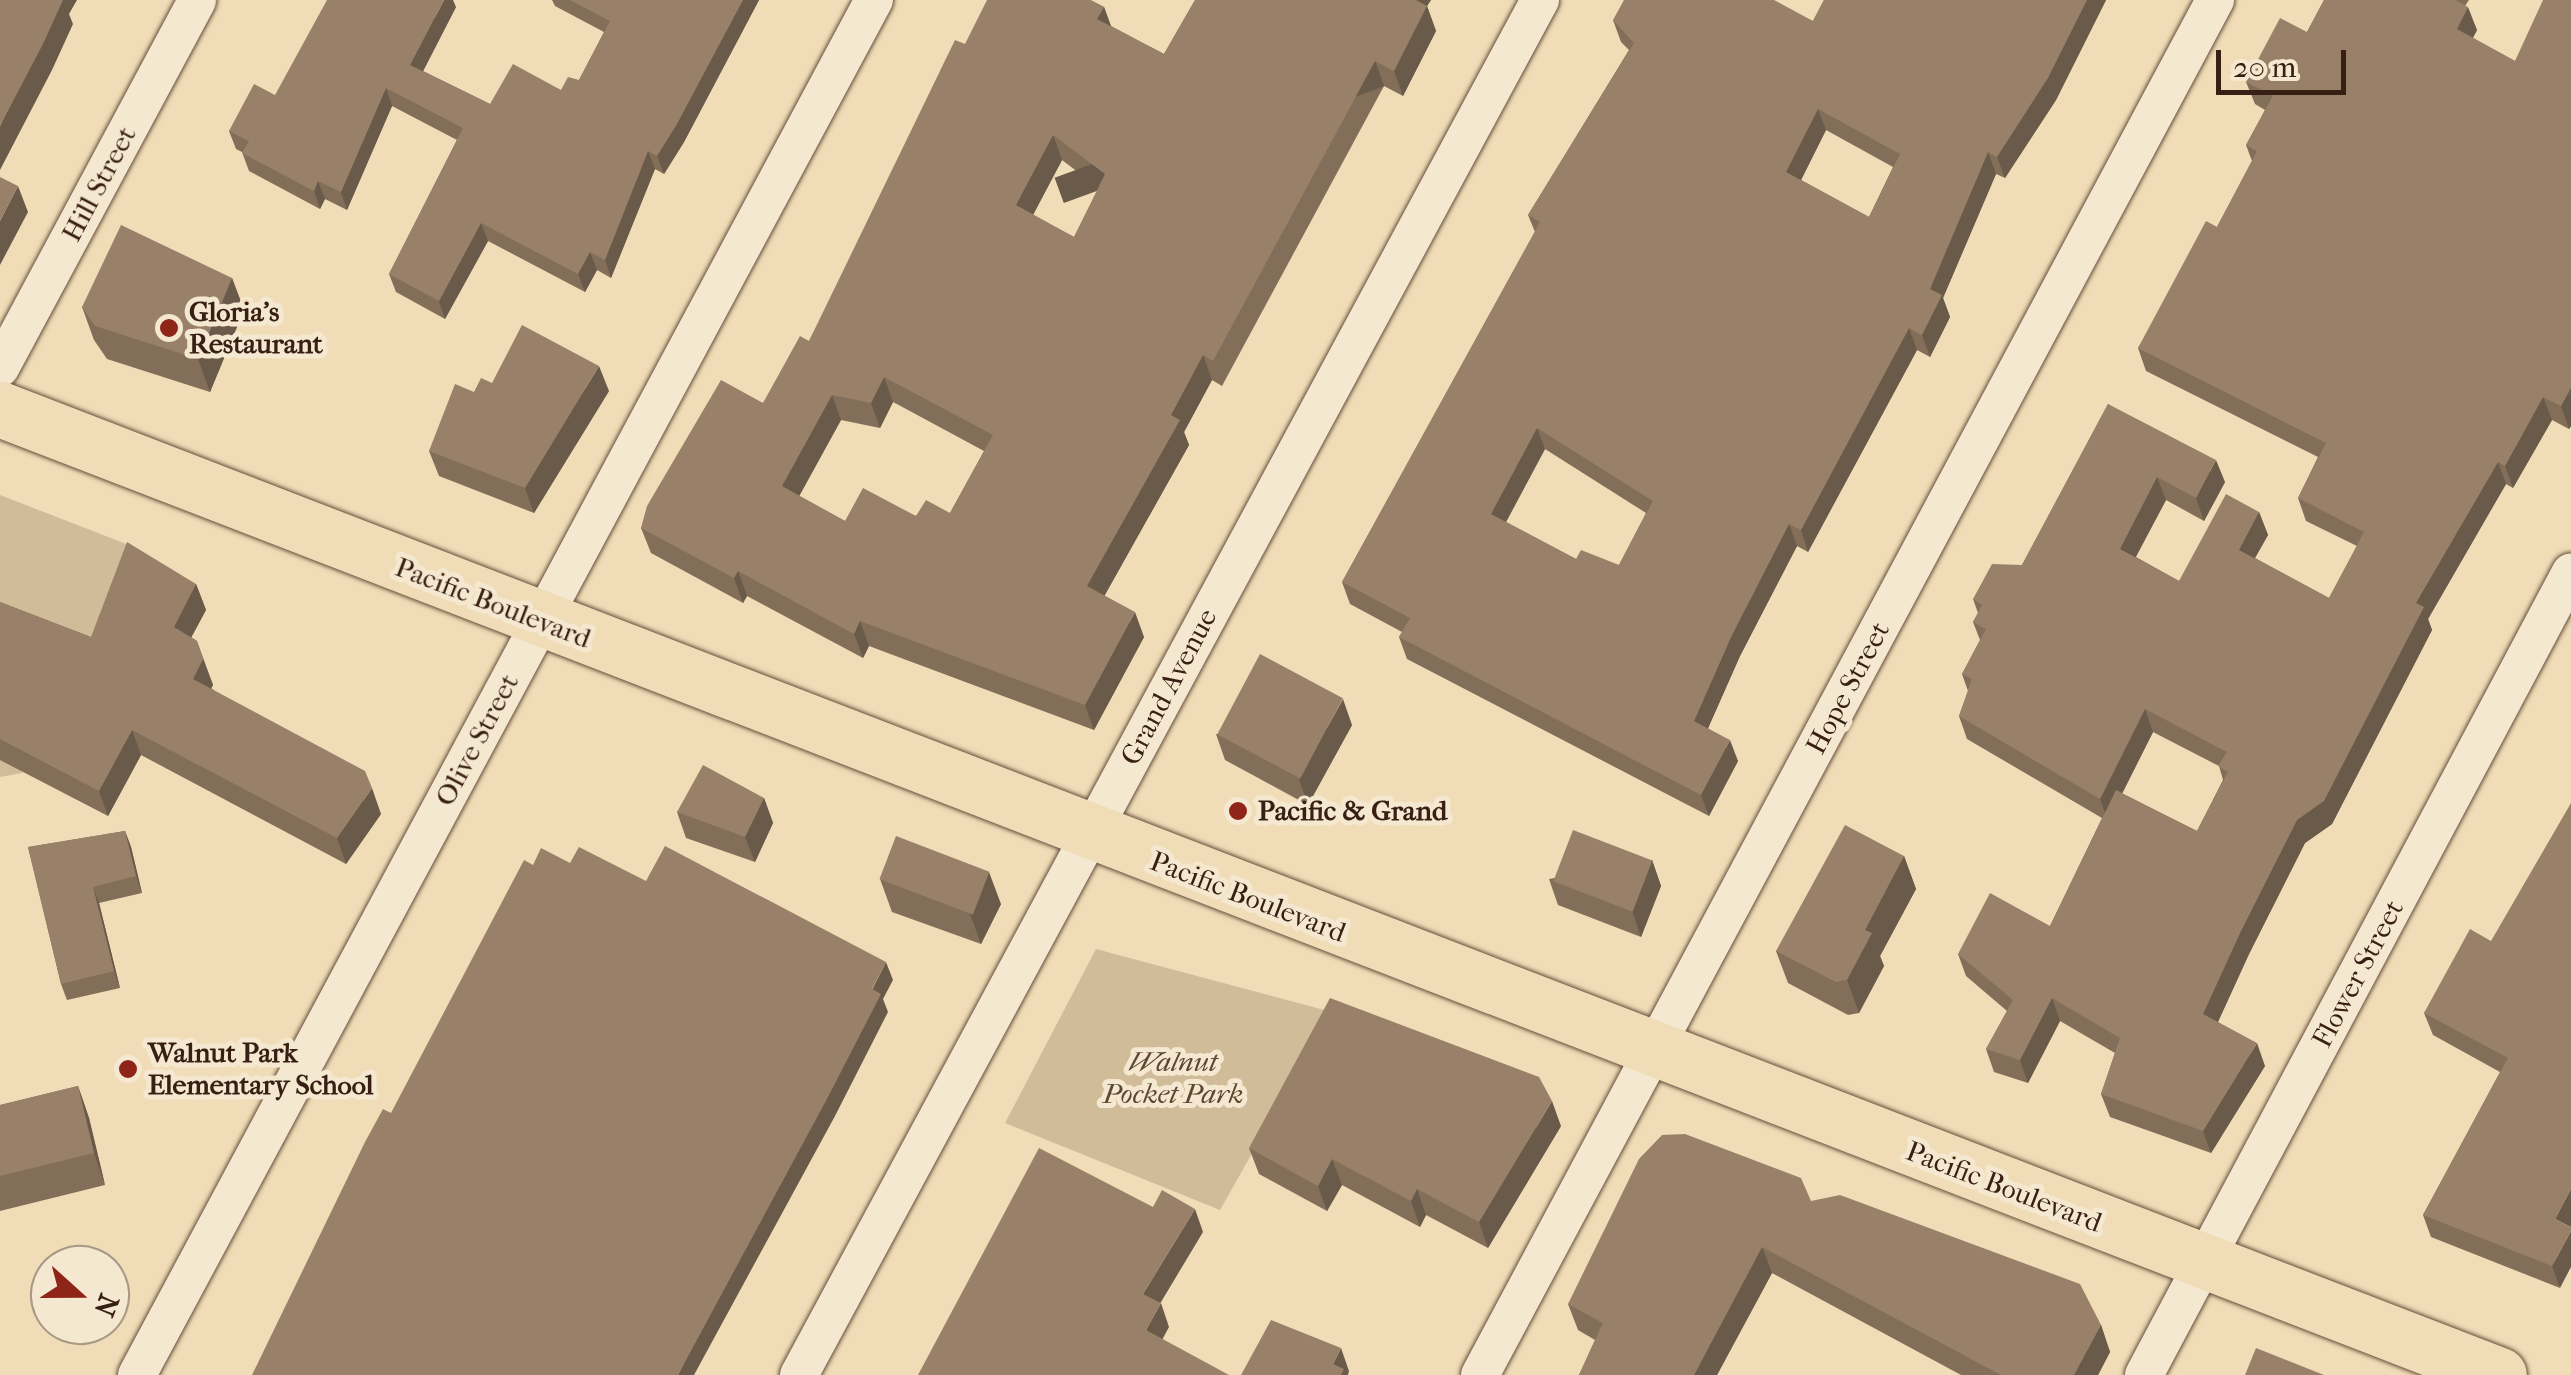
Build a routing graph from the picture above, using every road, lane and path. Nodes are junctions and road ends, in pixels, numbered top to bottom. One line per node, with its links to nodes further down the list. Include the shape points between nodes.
1 (197, 0): 5 (street, Hill Street)
2 (874, 0): 8 (street, Olive Street)
3 (1540, 0): 9 (street, Grand Avenue)
4 (2215, 0): 10 (street, Hope Street)
5 (0, 368)
6 (0, 410): 8 (main road, Pacific Boulevard)
7 (2571, 572): 11 (street, Flower Street)
8 (540, 622): 9 (main road, Pacific Boulevard); 12 (street, Olive Street)
9 (1088, 835): 10 (main road, Pacific Boulevard); 13 (street, Grand Avenue)
10 (1654, 1054): 11 (main road, Pacific Boulevard); 14 (street, Hope Street)
11 (2204, 1263): 15 (street, Flower Street); 16 (main road, Pacific Boulevard)
12 (137, 1375)
13 (799, 1375)
14 (1480, 1375)
15 (2144, 1375)
16 (2499, 1375)

